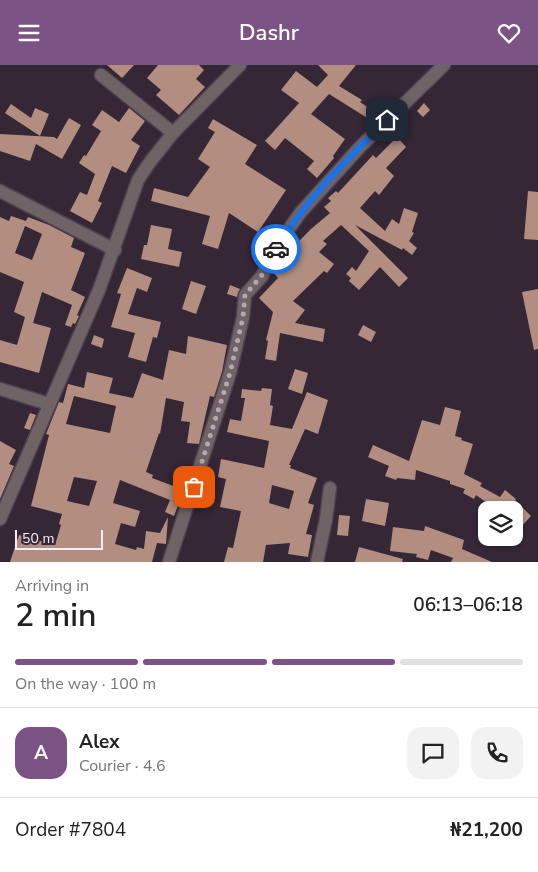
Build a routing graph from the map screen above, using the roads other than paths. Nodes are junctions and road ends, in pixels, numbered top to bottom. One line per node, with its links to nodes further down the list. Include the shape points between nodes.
1 (240, 65): 4 (street)
2 (444, 65): 11 (street, via 359,148 301,212 276,247 262,275 245,295 230,373)
3 (100, 75): 4 (street)
4 (173, 133): 6 (street, via 138,180)
5 (0, 191): 6 (street)
6 (115, 250): 8 (street)
7 (0, 389): 8 (street)
8 (49, 404): 10 (street)
9 (330, 488): 12 (street)
10 (0, 519)
11 (169, 562)
12 (317, 562)

